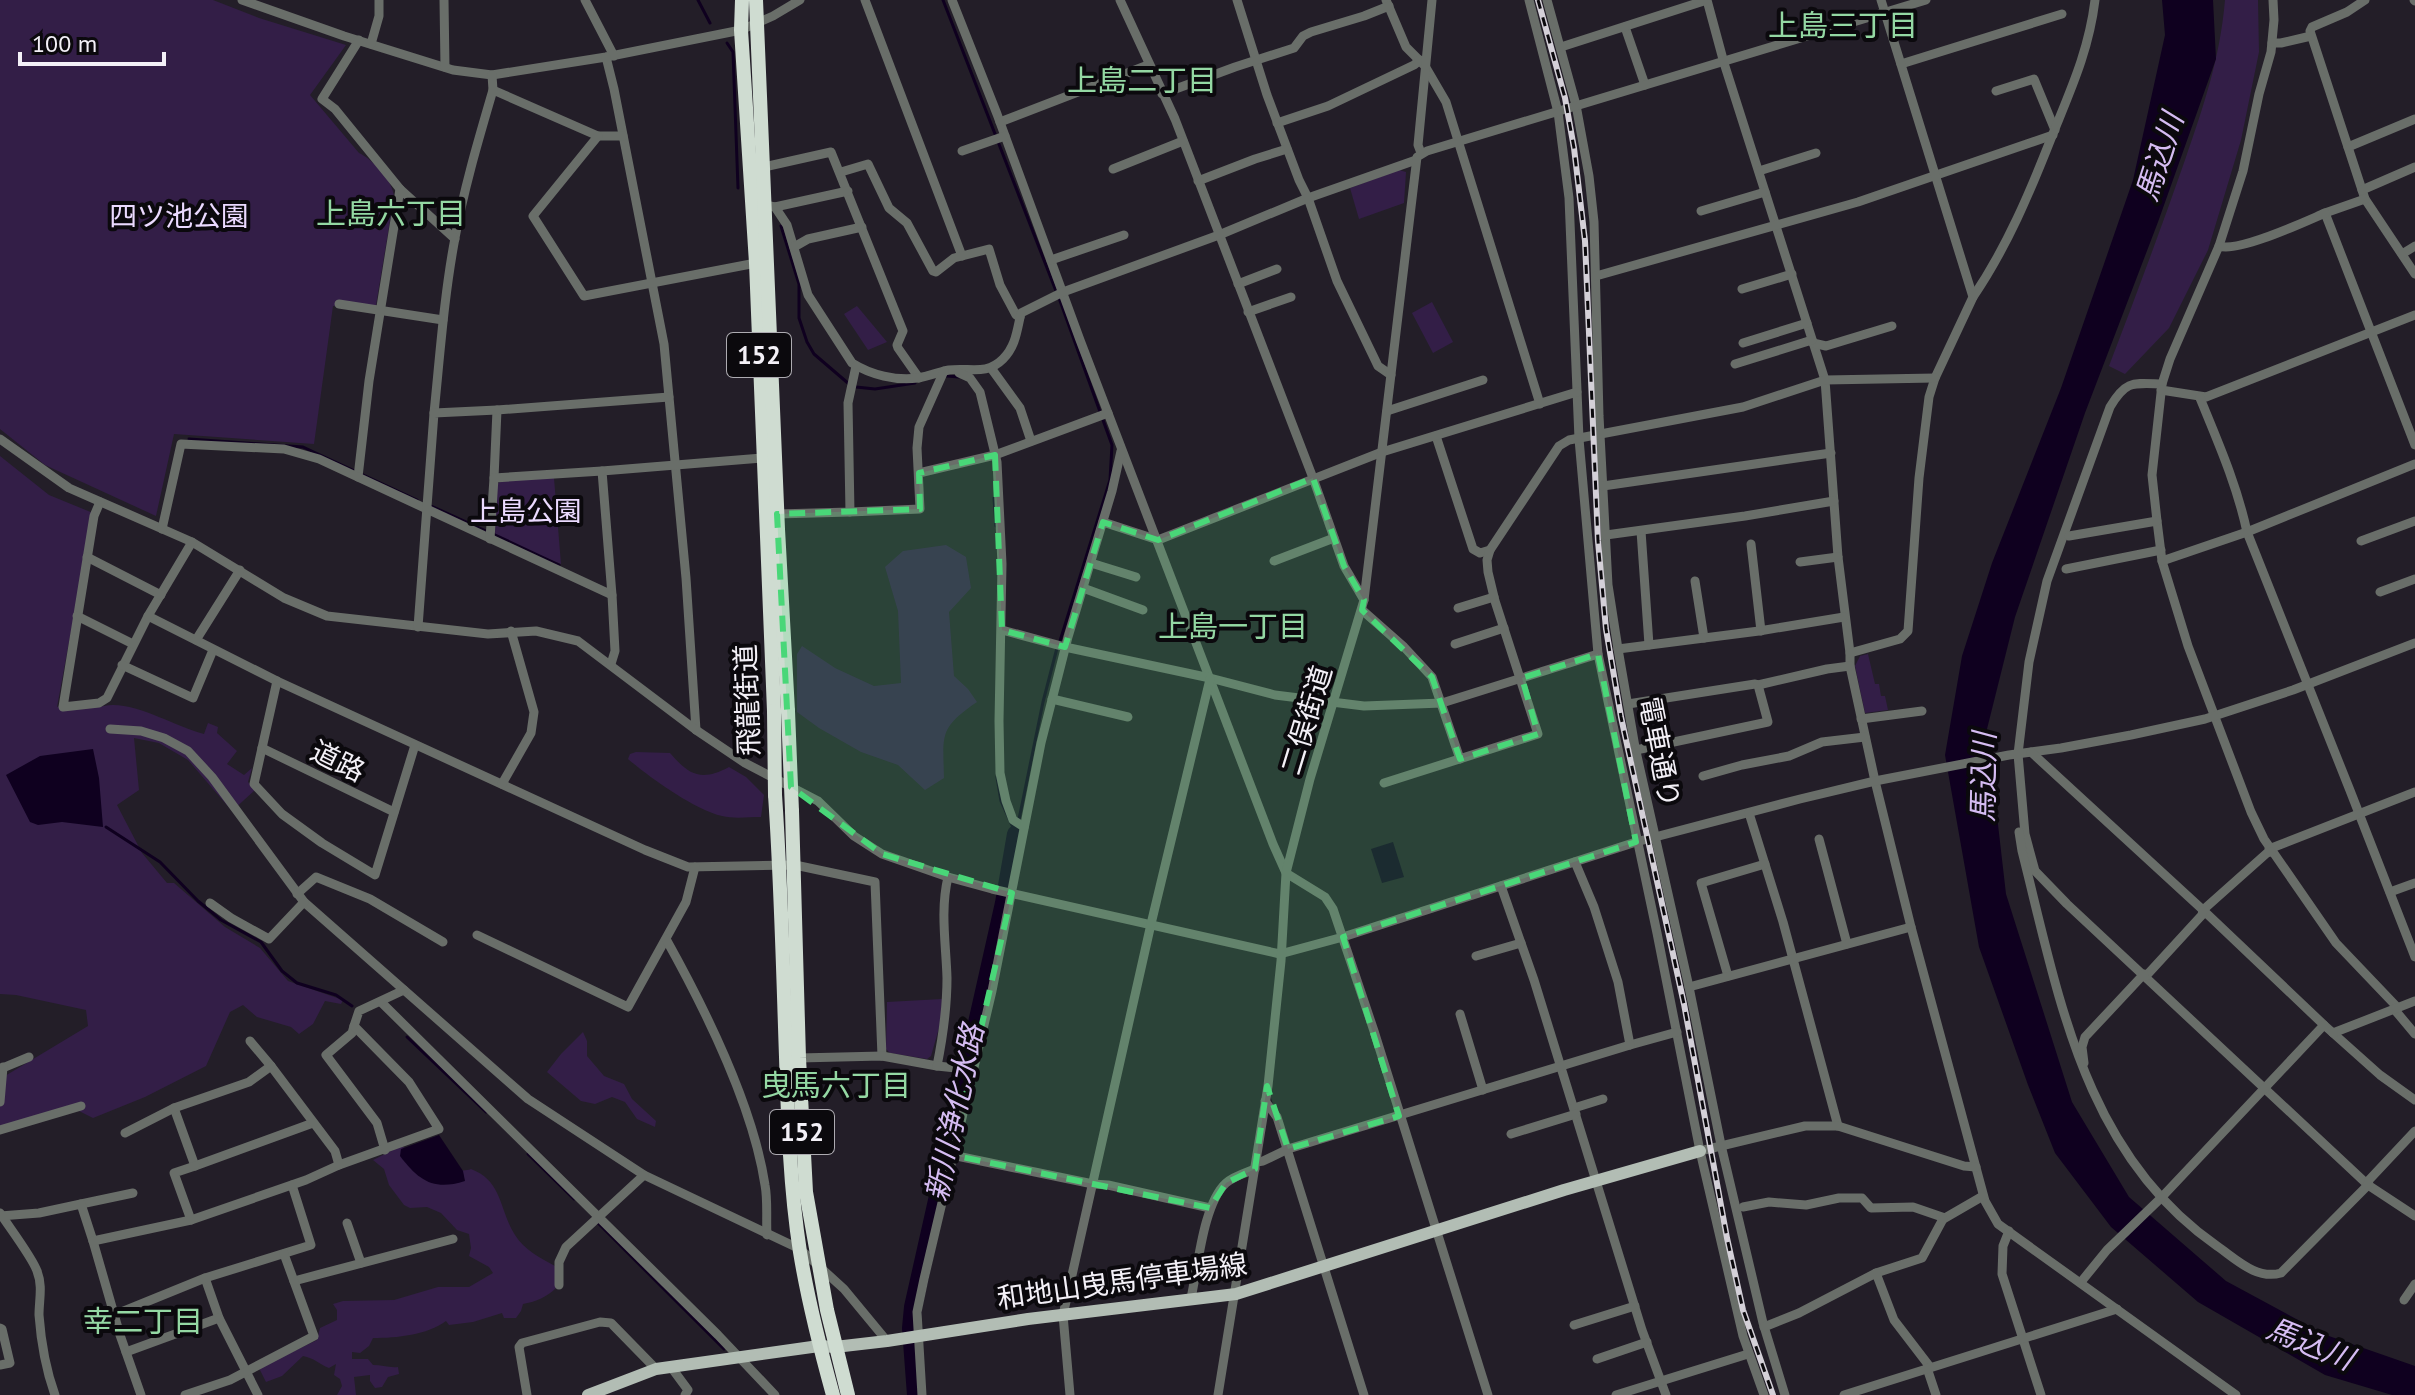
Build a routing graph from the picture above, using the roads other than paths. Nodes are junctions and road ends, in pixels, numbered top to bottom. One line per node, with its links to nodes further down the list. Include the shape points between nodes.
1 (379, 0): 29 (street)
2 (444, 0): 37 (street)
3 (585, 0): 31 (street)
4 (752, 0): 23 (highway, 飛龍街道 / 152); 25 (highway, 飛龍街道 / 152)
5 (800, 0): 23 (street)
6 (865, 0): 83 (street)
7 (952, 0): 46 (street)
8 (1120, 0): 36 (street)
9 (1249, 0): 19 (street)
10 (1432, 0): 33 (street, 二俣街道)
11 (1529, 0): 44 (street)
12 (1547, 0): 30 (street)
13 (1881, 0): 21 (street)
14 (1926, 0): 21 (street)
15 (2095, 0): 48 (street, via 2089,42)
16 (2273, 0): 28 (street)
17 (2365, 0): 26 (street, via 2312,27)
18 (247, 1): 27 (street)
19 (1238, 2): 32 (street)
20 (1387, 3): 32 (street, via 1311,32 1294,48); 33 (street, via 1406,47)
21 (1885, 12): 34 (street); 35 (street)
22 (2062, 14): 35 (street)
23 (758, 24): 25 (street); 59 (highway, 飛龍街道 / 152)
24 (1625, 27): 30 (street); 34 (street, via 1707,0); 39 (street)
25 (741, 30): 31 (street); 85 (highway, 飛龍街道 / 152)
26 (2311, 36): 28 (street); 54 (street)
27 (359, 40): 29 (street); 66 (street, via 322,99)
28 (2272, 43): 79 (street, via 2243,171)
29 (371, 44): 37 (street)
30 (1561, 47): 43 (street)
31 (610, 56): 38 (street); 50 (street)
32 (1256, 62): 42 (street); 47 (street)
33 (1423, 63): 47 (street); 53 (street, via 1446,102); 58 (street, 二俣街道)
34 (1724, 63): 39 (street); 62 (street)
35 (1901, 64): 64 (street)
36 (1148, 65): 42 (street); 46 (street)
37 (445, 67): 38 (street)
38 (492, 75): 40 (street)
39 (1645, 85): 43 (street)
40 (493, 90): 49 (street); 78 (street)
41 (1996, 91): 48 (street, via 2034,79)
42 (1162, 94): 52 (street)
43 (1576, 105): 44 (street); 89 (street, 電車通り, via 1589,176)
44 (1558, 112): 53 (street); 117 (street, 電車通り, via 1569,198)
45 (2415, 119): 54 (street)
46 (1000, 122): 51 (street)
47 (1277, 123): 55 (street)
48 (2054, 133): 64 (street); 95 (street, via 2013,227)
49 (598, 136): 50 (street); 90 (street, via 533,216 584,296)
50 (623, 136): 90 (street)
51 (999, 138): 56 (street); 84 (street)
52 (1183, 141): 61 (street); 65 (street)
53 (1459, 141): 58 (street); 120 (street)
54 (2348, 147): 69 (street)
55 (1287, 149): 65 (street); 70 (street)
56 (962, 151)
57 (1816, 153): 62 (street)
58 (1419, 156): 70 (street); 111 (street, 二俣街道)
59 (764, 167): 63 (street, via 831,152); 71 (highway, 飛龍街道 / 152)
60 (2415, 167): 69 (street)
61 (1113, 169)
62 (1759, 171): 68 (street)
63 (841, 172): 67 (street); 83 (street, via 868,164 889,208 907,223 933,271)
64 (1935, 177): 74 (street); 95 (street)
65 (1198, 181): 77 (street)
66 (400, 189): 78 (street); 97 (street)
67 (848, 191): 71 (street); 75 (street)
68 (1765, 192): 72 (street); 74 (street)
69 (2364, 194): 73 (street); 82 (street)
70 (1308, 198): 77 (street); 111 (street, via 1359,329 1378,366)
71 (770, 206): 81 (street, via 787,225); 148 (highway, 飛龍街道 / 152)
72 (1701, 211)
73 (2325, 213): 79 (street, via 2260,239); 104 (street)
74 (1776, 224): 87 (street); 89 (street)
75 (862, 227): 81 (street); 112 (street, via 903,331 898,348)
76 (1124, 235): 84 (street)
77 (1219, 235): 91 (street); 93 (street)
78 (455, 239): 101 (street)
79 (2219, 246): 116 (street)
80 (2415, 246): 82 (street)
81 (794, 247): 108 (street, via 808,295)
82 (2402, 254): 88 (street)
83 (962, 256): 100 (street, via 989,249 1000,285)
84 (1051, 260): 93 (street)
85 (756, 263): 90 (street); 135 (highway, 飛龍街道 / 152)
86 (1277, 269): 91 (street)
87 (1792, 274): 92 (street); 102 (street)
88 (2415, 274)
89 (1596, 276): 125 (street, 電車通り)
90 (653, 283): 118 (street)
91 (1238, 284): 98 (street)
92 (1742, 289)
93 (1059, 293): 100 (street); 124 (street)
94 (1291, 297): 98 (street)
95 (1973, 297): 113 (street)
96 (339, 304): 97 (street)
97 (381, 309): 101 (street); 139 (street)
98 (1248, 312): 142 (street)
99 (2415, 315): 104 (street)
100 (1020, 317): 109 (street, via 1012,348)
101 (443, 320): 123 (street)
102 (1807, 323): 105 (street); 106 (street)
103 (1892, 326): 105 (street, via 1826,346)
104 (2372, 332): 119 (street); 130 (street)
105 (1812, 342): 107 (street); 115 (street)
106 (1743, 343)
107 (1735, 364)
108 (856, 366): 112 (street, via 897,379); 147 (street, via 848,403)
109 (991, 368): 110 (street); 129 (street, via 1020,408)
110 (946, 371): 112 (street); 134 (street, via 970,378 980,392); 140 (street, via 919,427)
111 (1391, 375): 122 (street, 二俣街道)
112 (919, 378)
113 (1935, 378): 115 (street); 200 (street, via 1922,449 1909,628 1900,639)
114 (1483, 380): 122 (street)
115 (1825, 380): 125 (street, via 1743,407); 133 (street)
116 (2162, 387): 119 (street); 149 (street, via 2152,475); 226 (street, via 2128,384 2110,407 2047,581)
117 (1577, 392): 120 (street); 128 (street, 電車通り)
118 (669, 397): 121 (street); 136 (street)
119 (2200, 398): 154 (street)
120 (1540, 404): 126 (street)
121 (497, 410): 123 (street); 141 (street)
122 (1387, 411): 132 (street, 二俣街道)
123 (434, 413): 146 (street)
124 (1105, 414): 129 (street); 131 (street)
125 (1600, 435): 128 (street); 143 (street, 電車通り)
126 (1436, 436): 132 (street); 163 (street, via 1473,549)
127 (0, 439): 145 (street, via 69,488)
128 (1579, 439): 163 (street, via 1559,446); 201 (street, 電車通り)
129 (1031, 441): 134 (street)
130 (2415, 445)
131 (1121, 448): 151 (street); 159 (street)
132 (1382, 452): 142 (street); 180 (street, 二俣街道)
133 (1831, 453): 143 (street); 144 (street)
134 (995, 455): 140 (street); 188 (street)
135 (762, 458): 136 (street); 214 (highway, 飛龍街道 / 152)
136 (675, 464): 138 (street); 220 (street)
137 (2415, 464): 154 (street)
138 (602, 471): 141 (street); 178 (street)
139 (359, 473): 146 (street); 152 (street, via 284,449 181,444)
140 (919, 473): 147 (street, via 920,509)
141 (494, 478): 155 (street)
142 (1313, 478): 158 (street); 159 (street)
143 (1603, 486): 156 (street, 電車通り)
144 (1834, 501): 153 (street); 166 (street)
145 (100, 502): 152 (street); 165 (street)
146 (427, 506): 155 (street); 186 (street)
147 (850, 512): 148 (street)
148 (777, 514): 214 (highway, 飛龍街道 / 152)
149 (2157, 521): 157 (street); 164 (street)
150 (2415, 521): 160 (street)
151 (1103, 522): 159 (street); 169 (street)
152 (162, 529): 161 (street)
153 (1641, 531): 156 (street); 196 (street)
154 (2247, 532): 164 (street); 209 (street)
155 (490, 534): 178 (street)
156 (1606, 535): 198 (street, 電車通り)
157 (2069, 536)
158 (1334, 538): 167 (street); 180 (street)
159 (1158, 540): 205 (street)
160 (2361, 541)
161 (192, 542): 171 (street); 177 (street)
162 (1751, 544): 190 (street)
163 (1490, 550): 179 (street)
164 (2161, 556): 170 (street); 216 (street)
165 (87, 557): 177 (street); 183 (street)
166 (1838, 557): 168 (street); 185 (street)
167 (1274, 561)
168 (1800, 562)
169 (1091, 563): 172 (street); 175 (street)
170 (2066, 569)
171 (240, 570): 186 (street, via 284,598 327,616); 192 (street)
172 (1136, 577)
173 (2415, 579): 176 (street)
174 (1695, 581): 191 (street)
175 (1083, 588): 182 (street); 197 (street)
176 (2380, 592)
177 (161, 595): 184 (street)
178 (612, 595): 202 (street)
179 (1494, 597): 181 (street); 187 (street)
180 (1363, 605): 211 (street, via 1432,677); 212 (street, 二俣街道)
181 (1458, 608)
182 (1143, 610)
183 (77, 616): 194 (street); 203 (street, via 63,707 107,698)
184 (148, 616): 192 (street); 194 (street)
185 (1844, 617): 190 (street); 200 (street)
186 (418, 627): 189 (street)
187 (1504, 628): 195 (street); 206 (street)
188 (1002, 630): 197 (street); 237 (street, via 1000,773 1006,801)
189 (511, 631): 202 (street, via 578,641); 231 (street, via 534,712 531,733)
190 (1761, 631): 191 (street)
191 (1704, 638): 196 (street)
192 (196, 640): 199 (street)
193 (2415, 643): 209 (street)
194 (133, 644): 203 (street)
195 (1455, 644)
196 (1649, 645): 198 (street)
197 (1061, 646): 205 (street); 210 (street)
198 (1618, 649): 213 (street, 電車通り)
199 (213, 650): 203 (street, via 193,698); 207 (street)
200 (1850, 653): 204 (street)
201 (1598, 654): 206 (street); 240 (street, 電車通り)
202 (611, 664): 220 (street)
203 (122, 665)
204 (1850, 666): 208 (street); 218 (street)
205 (1210, 678): 212 (street); 246 (street); 255 (street)
206 (1522, 678): 211 (street); 227 (street, via 1538,734)
207 (277, 681): 222 (street); 223 (street)
208 (1758, 685): 213 (street); 224 (street, via 1768,722)
209 (2307, 685): 216 (street); 236 (street)
210 (1052, 699): 217 (street); 237 (street)
211 (1442, 703): 212 (street); 227 (street)
212 (1333, 704): 246 (street, 二俣街道)
213 (1628, 704): 224 (street, 電車通り)
214 (781, 711): 244 (highway, 飛龍街道 / 152, bridge, via 792,811); 244 (highway, 飛龍街道 / 152, bridge, via 775,795)
215 (1922, 711): 218 (street)
216 (2215, 715): 225 (street); 241 (street)
217 (1128, 717)
218 (1861, 719): 221 (street)
219 (110, 729): 252 (street, via 141,731 188,751)
220 (696, 730): 247 (street, via 818,801 882,854)
221 (1865, 737): 228 (street, via 1822,742 1789,756); 229 (street)
222 (415, 745): 231 (street); 234 (street, 道路)
223 (262, 748): 234 (street, 道路); 234 (street, via 254,784 282,814 375,875)
224 (1636, 750): 238 (street, 電車通り)
225 (2031, 752): 226 (street); 254 (street)
226 (2014, 755): 229 (street); 233 (street)
227 (1460, 759): 230 (street)
228 (1703, 776)
229 (1875, 781): 235 (street); 256 (street)
230 (1384, 783)
231 (502, 784): 245 (street, via 645,850)
232 (2415, 792): 236 (street)
233 (2022, 798): 267 (street, via 2037,876); 290 (street, via 2017,820 2022,851)
234 (394, 812)
235 (1749, 813): 238 (street); 243 (street)
236 (2360, 814): 241 (street); 251 (street)
237 (1019, 824): 250 (street)
238 (1654, 838): 240 (street); 269 (street, 電車通り)
239 (1819, 839): 262 (street)
240 (1636, 842): 242 (street); 277 (street, 電車通り)
241 (2270, 850): 254 (street); 273 (street, via 2336,943)
242 (1575, 862): 249 (street); 281 (street, via 1618,982)
243 (1765, 864): 266 (street); 268 (street, via 1701,883)
244 (788, 865): 245 (street); 282 (street, via 875,882); 284 (highway, 飛龍街道 / 152); 338 (highway, 飛龍街道 / 152, via 788,1125)
245 (695, 867): 259 (street, via 686,902)
246 (1286, 873): 258 (street, via 1325,897); 263 (street, 二俣街道)
247 (948, 877): 250 (street); 286 (street, via 943,898 946,1024)
248 (2415, 883): 251 (street)
249 (1501, 886): 258 (street); 261 (street)
250 (1007, 892): 255 (street); 311 (street)
251 (2390, 892): 265 (street)
252 (300, 898): 253 (street, via 269,939); 260 (street, via 316,877 370,899); 270 (street)
253 (210, 903)
254 (2203, 910): 267 (street); 275 (street)
255 (1151, 924): 263 (street); 318 (street)
256 (1911, 927): 262 (street); 315 (street)
257 (477, 935): 259 (street, via 628,1007)
258 (1343, 937): 263 (street); 300 (street)
259 (666, 939): 335 (street, via 730,1071 759,1154)
260 (443, 942)
261 (1521, 943): 264 (street); 287 (street)
262 (1847, 944): 266 (street)
263 (1280, 954): 295 (street, 二俣街道)
264 (1476, 956)
265 (2415, 957)
266 (1792, 960): 268 (street); 302 (street)
267 (2145, 975): 290 (street, via 2085,1037); 291 (street)
268 (1728, 976): 269 (street)
269 (1689, 987): 307 (street, 電車通り)
270 (404, 990): 272 (street); 316 (street, via 528,1099)
271 (2415, 1001): 273 (street)
272 (381, 1002): 276 (street, via 359,1011); 329 (street)
273 (2396, 1008): 278 (street); 279 (street)
274 (1460, 1014): 292 (street)
275 (2324, 1025): 278 (street); 291 (street)
276 (354, 1026): 309 (street, via 326,1055 377,1123); 309 (street, via 409,1082 439,1129)
277 (1677, 1032): 281 (street); 310 (street, 電車通り)
278 (2333, 1033): 294 (street)
279 (2415, 1034)
280 (250, 1041): 285 (street)
281 (1630, 1045): 287 (street)
282 (882, 1056): 284 (street); 286 (street)
283 (29, 1057): 288 (street)
284 (799, 1058): 341 (highway, 飛龍街道 / 152, via 806,1192)
285 (271, 1066): 298 (street, via 249,1082); 301 (street)
286 (937, 1066): 289 (street)
287 (1560, 1066): 292 (street); 299 (street)
288 (2, 1068): 296 (street)
289 (956, 1068)
290 (2083, 1070): 323 (street, via 2112,1133)
291 (2264, 1089): 320 (street); 323 (street)
292 (1483, 1090): 300 (street)
293 (1603, 1099): 299 (street)
294 (2415, 1100)
295 (1265, 1101): 308 (street); 313 (street, 二俣街道)
296 (0, 1102)
297 (81, 1106): 303 (street)
298 (174, 1108): 305 (street); 314 (street)
299 (1575, 1111): 306 (street); 317 (street)
300 (1399, 1116): 308 (street); 333 (street)
301 (313, 1123): 312 (street); 314 (street)
302 (1838, 1126): 307 (street, via 1805,1126); 315 (street)
303 (0, 1130)
304 (2415, 1131): 320 (street)
305 (125, 1133)
306 (1511, 1134)
307 (1721, 1145): 310 (street); 358 (street, 電車通り)
308 (1288, 1149): 313 (street); 342 (street)
309 (385, 1150): 312 (street)
310 (1700, 1151): 317 (main road, 和地山曳馬停車場線); 366 (street, 電車通り)
311 (952, 1155): 318 (street); 360 (street)
312 (339, 1165): 319 (street)
313 (1256, 1165): 326 (street, via 1226,1183); 349 (street, 二俣街道)
314 (195, 1166): 331 (street, via 174,1173)
315 (1976, 1167): 322 (street)
316 (644, 1175): 329 (street); 335 (street)
317 (1597, 1181): 333 (main road, 和地山曳馬停車場線); 352 (street)
318 (1093, 1184): 326 (street); 355 (street)
319 (292, 1185): 331 (street); 339 (street, via 311,1245)
320 (2368, 1185): 323 (street, via 2285,1270 2270,1275 2251,1269 2205,1238); 328 (street)
321 (133, 1193): 324 (street)
322 (1983, 1196): 330 (street); 334 (street, via 1998,1224)
323 (2160, 1199): 346 (street)
324 (81, 1204): 327 (street); 337 (street)
325 (1743, 1207): 330 (street, via 1862,1198 1871,1208 1913,1207)
326 (1210, 1208): 350 (street)
327 (1, 1215): 376 (street, via 37,1270 44,1347)
328 (2415, 1216)
329 (599, 1218): 348 (street, via 566,1247 559,1262); 367 (street)
330 (1943, 1219): 343 (street, via 1922,1258)
331 (191, 1220): 337 (street)
332 (347, 1223): 340 (street)
333 (1436, 1231): 342 (main road, 和地山曳馬停車場線); 390 (street)
334 (2009, 1231): 346 (street); 361 (street, via 2002,1274)
335 (767, 1235): 338 (street)
336 (453, 1239): 340 (street)
337 (93, 1241): 354 (street)
338 (800, 1249): 341 (street); 364 (highway, 飛龍街道 / 152, via 811,1316)
339 (284, 1254): 344 (street); 345 (street)
340 (361, 1263): 345 (street)
341 (819, 1265): 362 (street); 364 (highway, 飛龍街道 / 152)
342 (1323, 1267): 349 (main road, 和地山曳馬停車場線); 389 (street)
343 (1876, 1273): 358 (street); 371 (street, via 1894,1320)
344 (205, 1278): 354 (street); 356 (street)
345 (294, 1281): 373 (street, via 314,1336)
346 (2081, 1282): 353 (street)
347 (2415, 1284): 351 (street)
348 (559, 1285)
349 (1236, 1294): 350 (main road, 和地山曳馬停車場線); 388 (street, 二俣街道)
350 (1191, 1298): 355 (main road, 和地山曳馬停車場線)
351 (2404, 1300)
352 (1635, 1306): 357 (street); 363 (street)
353 (2117, 1309): 361 (street); 374 (street)
354 (114, 1315): 365 (street)
355 (1063, 1315): 360 (main road, 和地山曳馬停車場線); 387 (street)
356 (219, 1318): 365 (street); 373 (street)
357 (1574, 1325)
358 (1764, 1327): 394 (street, 電車通り)
359 (0, 1328): 369 (street, via 10,1363)
360 (913, 1336): 362 (main road, 和地山曳馬停車場線); 386 (street)
361 (2023, 1339): 371 (street); 397 (street)
362 (887, 1341): 364 (main road, 和地山曳馬停車場線)
363 (1647, 1342): 368 (street); 375 (street)
364 (827, 1346): 367 (main road, 和地山曳馬停車場線); 384 (highway, 飛龍街道 / 152); 385 (highway, 飛龍街道 / 152)
365 (126, 1352): 377 (street)
366 (1748, 1354): 375 (street); 393 (street, 電車通り)
367 (738, 1358): 370 (main road, 和地山曳馬停車場線); 383 (street)
368 (1597, 1359)
369 (0, 1365)
370 (671, 1367): 372 (main road, 和地山曳馬停車場線); 382 (street, via 688,1390)
371 (1929, 1367): 395 (street); 396 (street)
372 (656, 1369): 380 (street, via 611,1323 600,1322 522,1343); 381 (main road, 和地山曳馬停車場線)
373 (247, 1371): 378 (street); 379 (street)
374 (2215, 1380): 398 (street); 399 (street)
375 (1661, 1381): 391 (street); 392 (street)
376 (55, 1395)
377 (141, 1395)
378 (185, 1395)
379 (258, 1395)
380 (527, 1395)
381 (588, 1395)
382 (685, 1395)
383 (775, 1395)
384 (833, 1395)
385 (848, 1395)
386 (922, 1395)
387 (1070, 1395)
388 (1218, 1395)
389 (1364, 1395)
390 (1488, 1395)
391 (1616, 1395)
392 (1666, 1395)
393 (1764, 1395)
394 (1785, 1395)
395 (1844, 1395)
396 (1936, 1395)
397 (2041, 1395)
398 (2220, 1395)
399 (2236, 1395)

